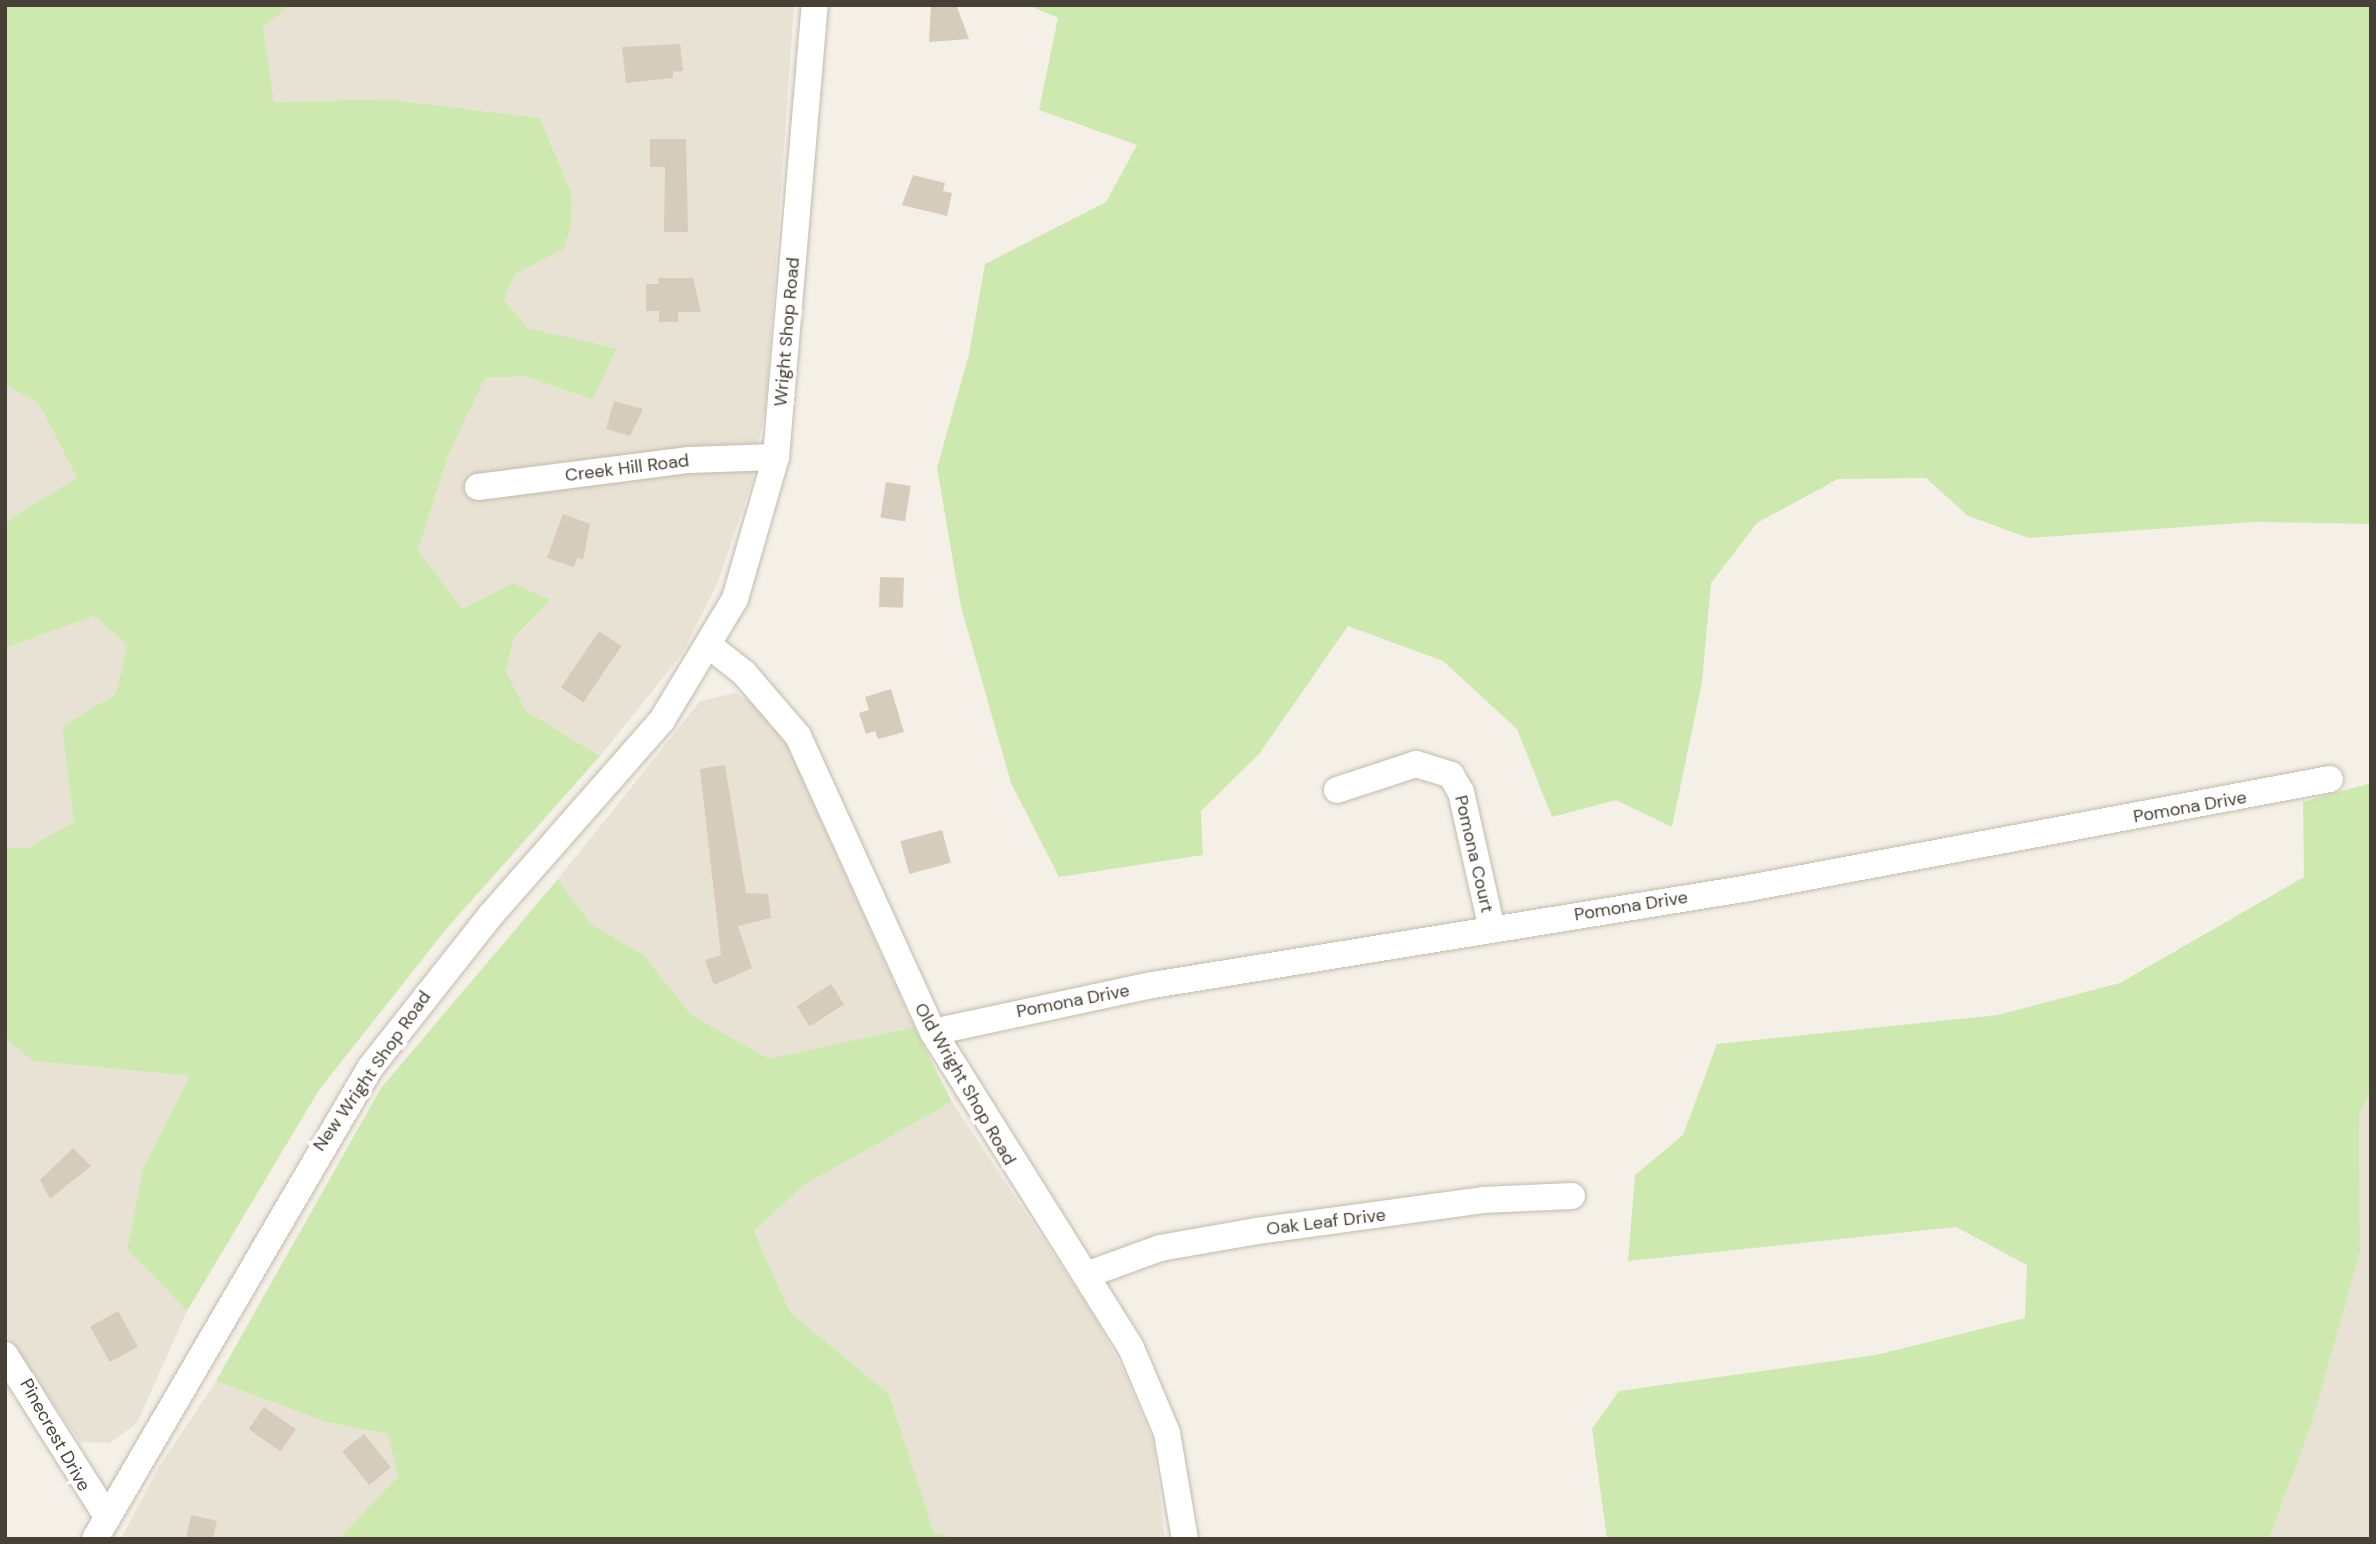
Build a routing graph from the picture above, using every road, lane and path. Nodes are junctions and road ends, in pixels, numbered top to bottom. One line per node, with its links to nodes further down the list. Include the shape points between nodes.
1 (816, 5): 2 (street, Wright Shop Road)
2 (776, 457): 3 (street, Creek Hill Road, via 689,460); 4 (street, Wright Shop Road, via 751,559)
3 (478, 487)
4 (711, 648): 8 (street, Old Wright Shop Road, via 744,673 798,736); 12 (street, New Wright Shop Road, via 662,720 490,916 370,1068)
5 (2330, 779): 7 (street, Pomona Drive, via 2222,803)
6 (1337, 790): 7 (street, Pomona Court, via 1416,764 1451,775 1461,792)
7 (1492, 930): 8 (street, Pomona Drive, via 1153,985)
8 (933, 1032): 10 (street, Old Wright Shop Road)
9 (1572, 1196): 10 (street, Oak Leaf Drive, via 1483,1200 1257,1231 1160,1248)
10 (1086, 1275): 14 (street, Old Wright Shop Road, via 1152,1388 1167,1433)
11 (5, 1355): 12 (street, Pinecrest Drive)
12 (106, 1514): 13 (street, New Wright Shop Road)
13 (95, 1539)
14 (1185, 1539)

